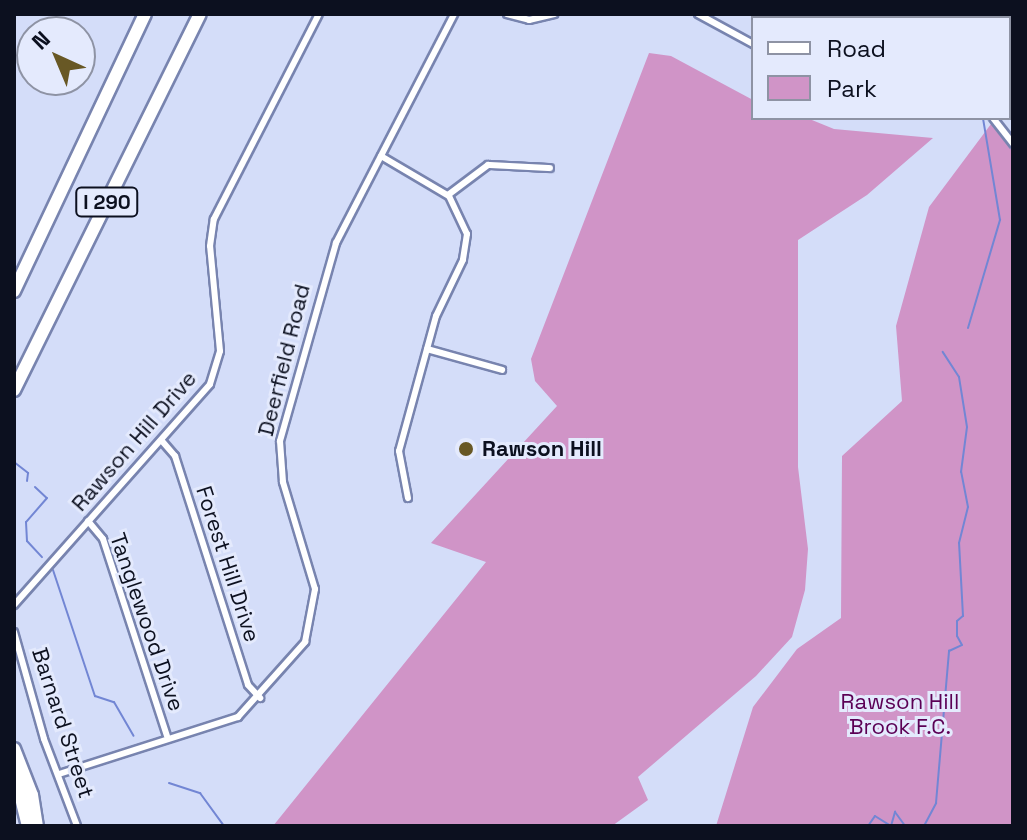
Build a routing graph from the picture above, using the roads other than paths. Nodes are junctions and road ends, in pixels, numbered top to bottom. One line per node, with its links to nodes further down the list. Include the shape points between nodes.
1 (145, 14): 14 (highway, I 290)
2 (200, 14): 17 (highway, I 290)
3 (319, 14): 18 (street, Rawson Hill Drive, via 216,215 210,246 220,343 217,368 201,397)
4 (454, 14): 11 (street, Deerfield Road)
5 (507, 14): 6 (street, via 529,20)
6 (554, 14)
7 (698, 14): 8 (street)
8 (751, 43)
9 (995, 120): 10 (street)
10 (1013, 144)
11 (381, 156): 13 (street); 23 (street, Deerfield Road, via 327,266 280,441 283,482 315,596 303,645)
12 (550, 168): 13 (street, via 488,165)
13 (448, 195): 15 (street, via 464,220 466,246)
14 (14, 291)
15 (427, 349): 16 (street); 19 (street, via 399,451)
16 (502, 370)
17 (14, 390)
18 (162, 441): 20 (street, Rawson Hill Drive); 23 (street, Forest Hill Drive, via 175,456 248,685)
19 (408, 498)
20 (88, 521): 21 (street, Rawson Hill Drive); 24 (street, Tanglewood Drive, via 105,543)
21 (14, 605)
22 (14, 632): 27 (street, Barnard Street)
23 (260, 698): 24 (street, Deerfield Road, via 229,722)
24 (167, 736): 27 (street, Deerfield Road)
25 (14, 749): 29 (highway, via 32,795)
26 (14, 770): 28 (highway)
27 (59, 774): 30 (street, Barnard Street)
28 (28, 826)
29 (37, 826)
30 (77, 826)

